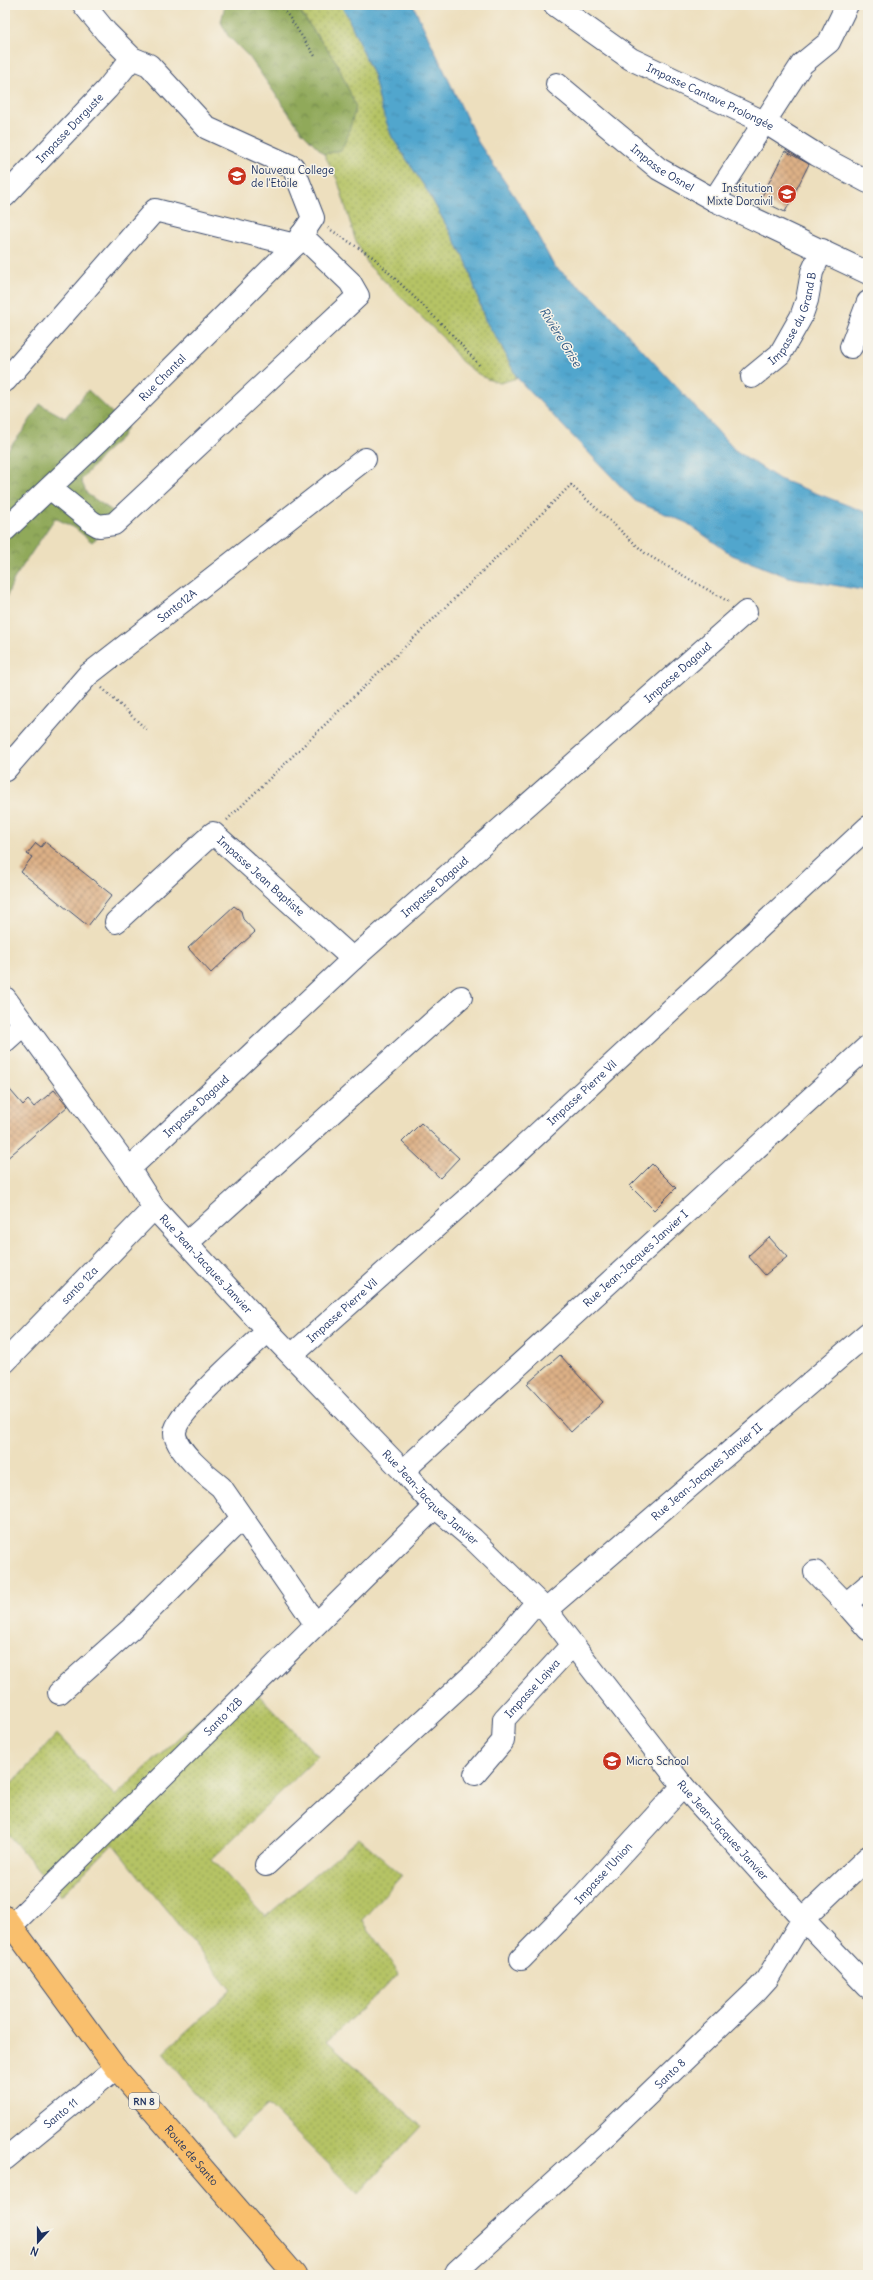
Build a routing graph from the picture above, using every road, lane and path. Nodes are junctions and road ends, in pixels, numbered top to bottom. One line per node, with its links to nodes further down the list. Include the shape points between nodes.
1 (84, 5): 6 (street)
2 (280, 5): 5 (path)
3 (555, 5): 8 (street, Impasse Cantave Prolongée, via 631,59)
4 (847, 5): 8 (street, via 829,42 802,64)
5 (315, 56)
6 (132, 58): 10 (street, Impasse Darguste, via 107,89); 12 (street, via 149,64 207,128 293,167)
7 (557, 84): 11 (street, Impasse Osnel, via 659,169)
8 (766, 123): 9 (street, Impasse Cantave Prolongée, via 817,155); 11 (street)
9 (868, 182)
10 (5, 196)
11 (714, 200): 13 (street, Impasse Osnel)
12 (303, 233): 17 (path, via 374,258 451,333); 19 (street, via 155,210); 21 (street, Rue Chantal); 21 (street, via 350,282 358,296 114,524 99,526)
13 (822, 250): 14 (street, Impasse Osnel); 18 (street, Impasse du Grand B, via 812,272 801,317 780,354)
14 (868, 273)
15 (868, 302): 16 (street)
16 (851, 346)
17 (479, 365)
18 (752, 377)
19 (6, 380)
20 (365, 459): 24 (street, Santo12A)
21 (50, 488): 22 (street, Rue Chantal)
22 (5, 530)
23 (746, 612): 28 (path, via 646,554 570,484); 30 (street, Impasse Dagaud)
24 (88, 675): 25 (path); 26 (street, Santo12A)
25 (147, 730)
26 (5, 770)
27 (868, 827): 41 (street, Impasse Pierre Vil, via 477,1190)
28 (213, 833): 29 (street, Impasse Jean Baptiste); 30 (street, Impasse Jean Baptiste)
29 (116, 922)
30 (353, 958): 36 (street, Impasse Dagaud)
31 (461, 997): 38 (street)
32 (5, 998): 33 (street, Rue Jean-Jacques Janvier)
33 (24, 1024): 34 (street); 36 (street, Rue Jean-Jacques Janvier)
34 (5, 1040)
35 (868, 1046): 43 (street, Rue Jean-Jacques Janvier I)
36 (130, 1169): 37 (street, Rue Jean-Jacques Janvier)
37 (154, 1208): 38 (street, Rue Jean-Jacques Janvier); 42 (street, santo 12a)
38 (187, 1243): 39 (street, Rue Jean-Jacques Janvier)
39 (268, 1331): 41 (street, Rue Jean-Jacques Janvier); 45 (street, via 196,1401 179,1420 175,1433 179,1444 202,1473 221,1487)
40 (868, 1333): 49 (street, Rue Jean-Jacques Janvier II)
41 (292, 1356): 43 (street, Rue Jean-Jacques Janvier)
42 (5, 1362)
43 (403, 1471): 44 (street, Rue Jean-Jacques Janvier)
44 (435, 1507): 49 (street, Rue Jean-Jacques Janvier, via 473,1539); 50 (street, Santo 12B)
45 (242, 1518): 50 (street); 53 (street, via 132,1628)
46 (815, 1572): 48 (street)
47 (868, 1585): 48 (street)
48 (846, 1604): 51 (street)
49 (541, 1606): 52 (street, Rue Jean-Jacques Janvier); 57 (street, Rue Jean-Jacques Janvier II, via 482,1666)
50 (315, 1623): 59 (street, Santo 12B)
51 (868, 1629)
52 (572, 1645): 54 (street, Impasse Lajwa, via 504,1719 503,1741); 55 (street, Rue Jean-Jacques Janvier)
53 (59, 1693)
54 (475, 1774)
55 (683, 1786): 58 (street, Rue Jean-Jacques Janvier); 60 (street, Impasse l'Union)
56 (868, 1857): 58 (street, Santo 8)
57 (266, 1865)
58 (803, 1919): 61 (street, Rue Jean-Jacques Janvier); 65 (street, Santo 8, via 758,1989 606,2135 457,2270)
59 (8, 1922): 62 (main road, Route de Santo / RN 8)
60 (521, 1959)
61 (868, 1987)
62 (116, 2068): 63 (street, Santo 11); 64 (main road, Route de Santo / RN 8)
63 (5, 2159)
64 (295, 2275)
65 (455, 2275)

